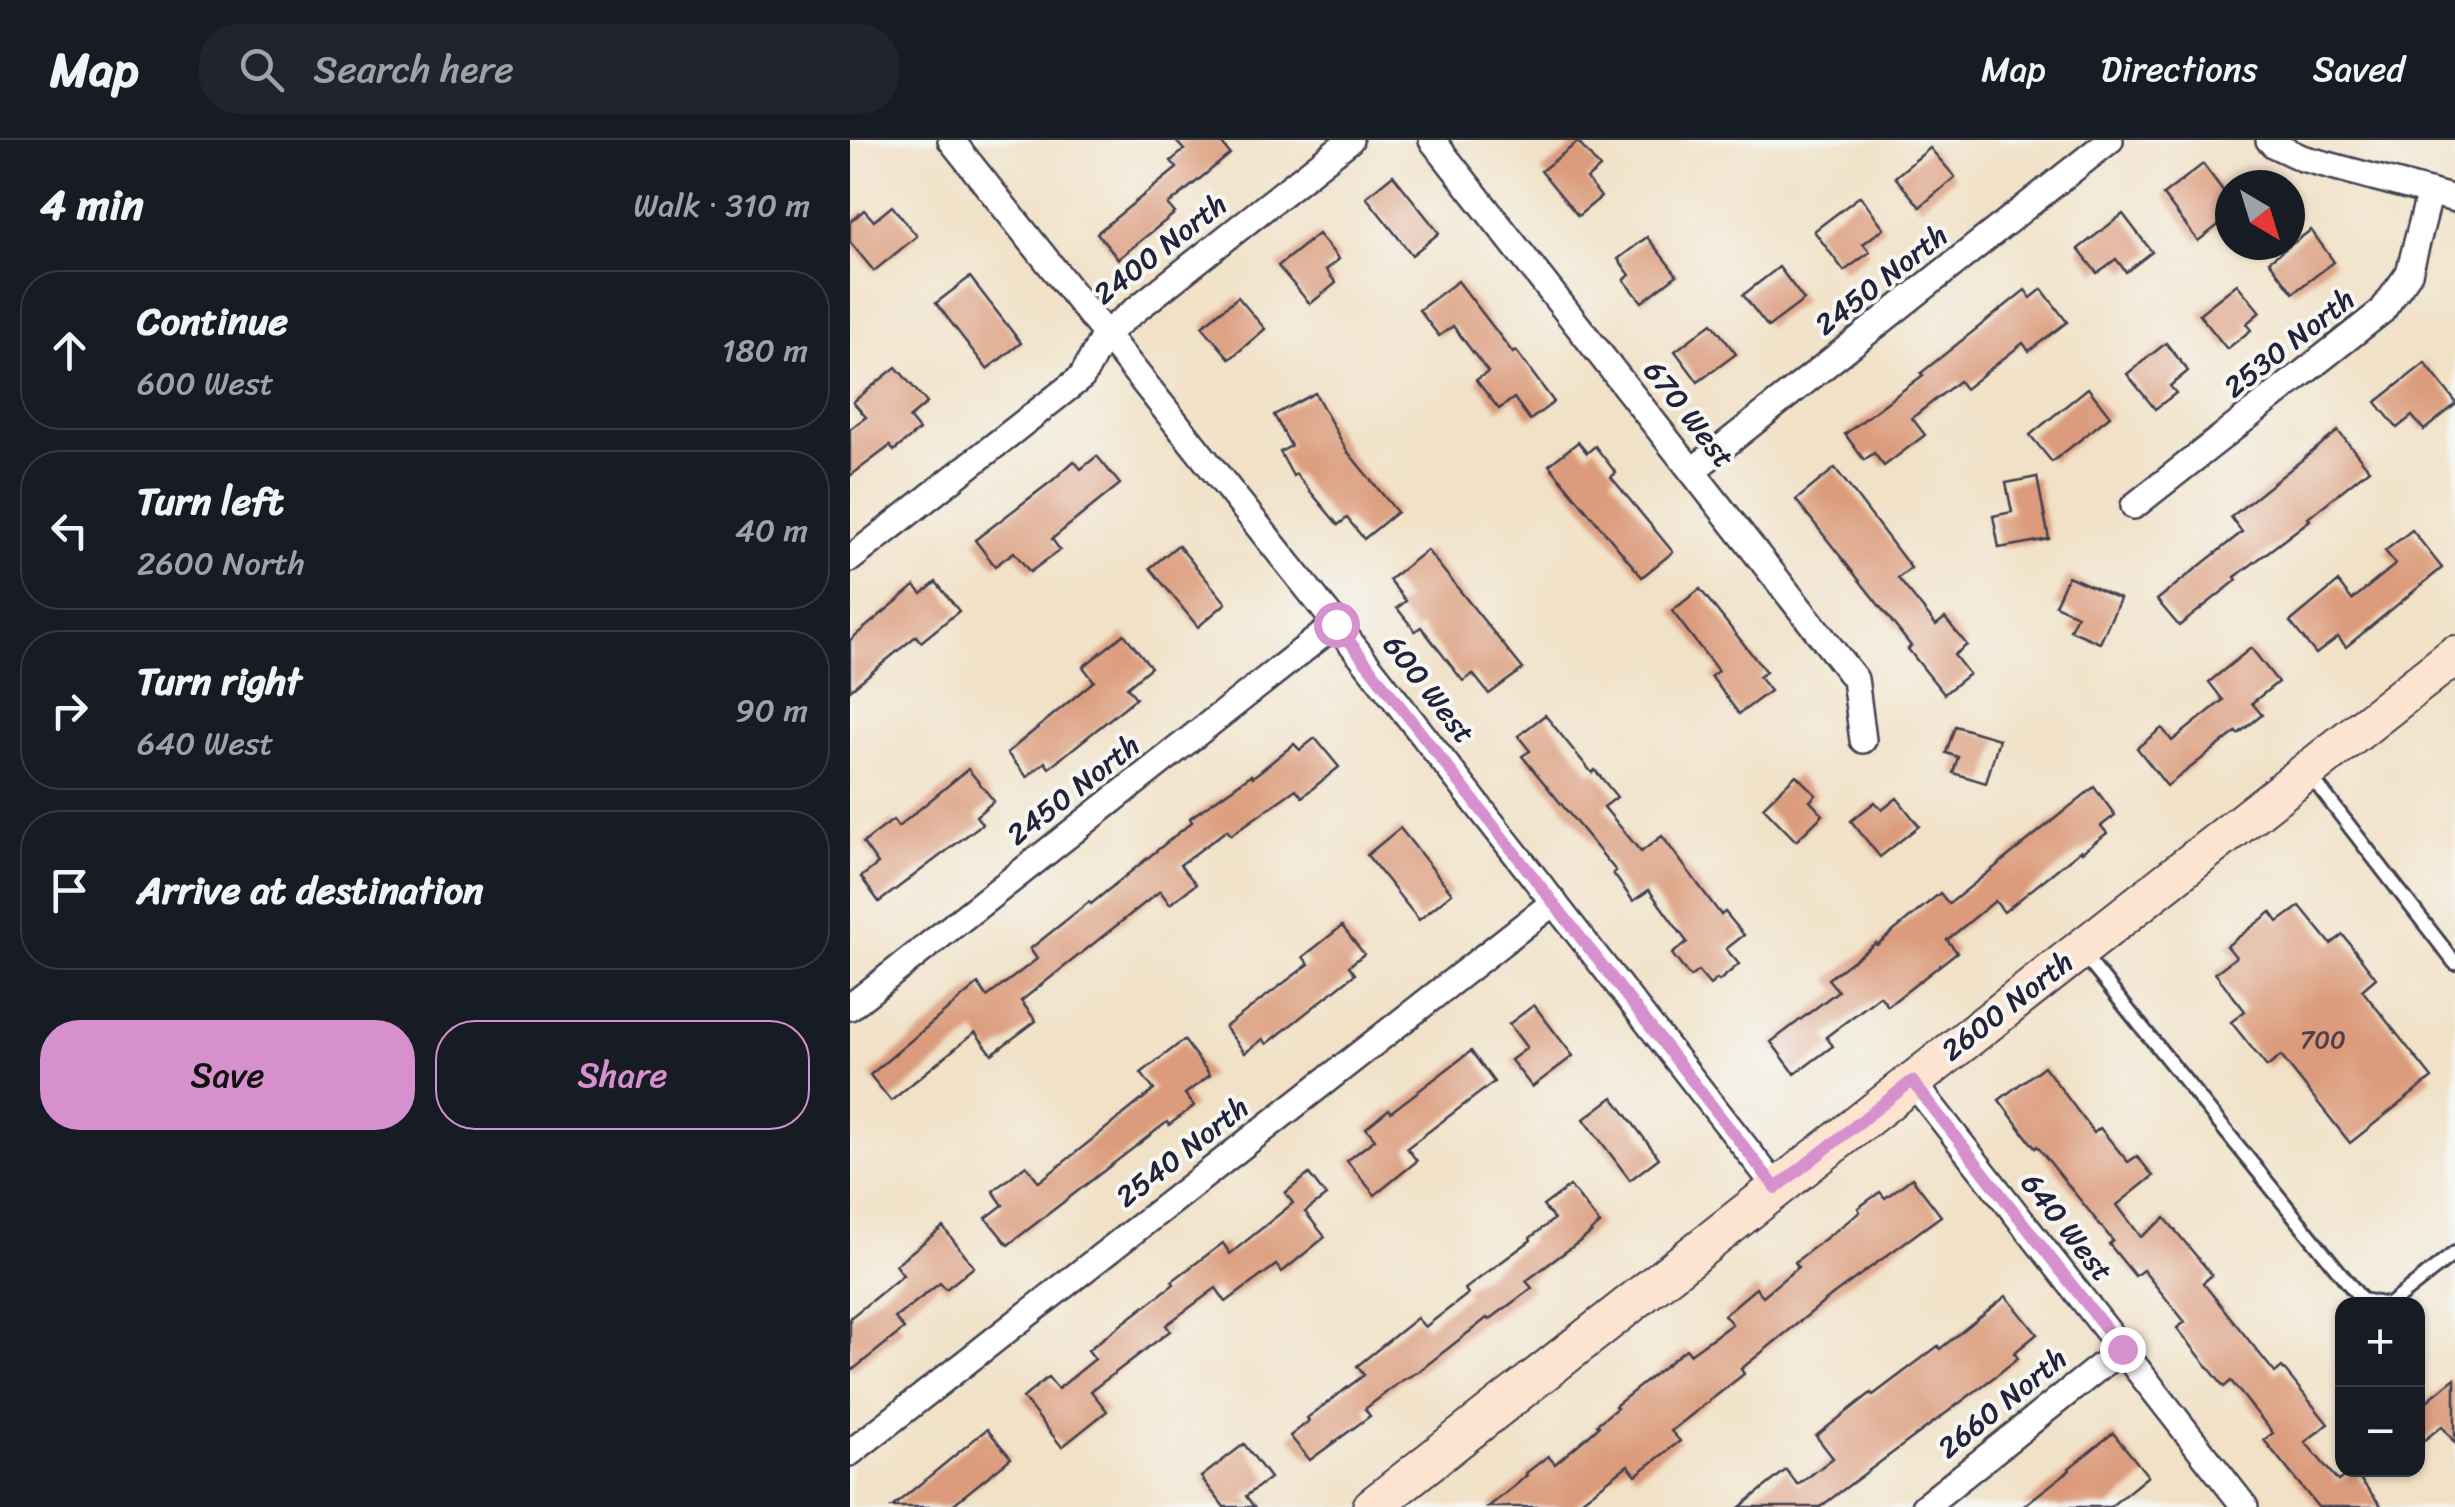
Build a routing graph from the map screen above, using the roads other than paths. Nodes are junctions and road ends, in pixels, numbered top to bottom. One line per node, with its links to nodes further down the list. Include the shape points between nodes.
1 (951, 140): 7 (street, 600 West)
2 (1350, 140): 7 (street, 2400 North)
3 (1432, 140): 8 (street, 670 West)
4 (2110, 140): 8 (street, 2450 North)
5 (2269, 140): 6 (street, via 2302,158)
6 (2442, 196): 9 (street, 2530 North, via 2408,273 2382,310)
7 (1105, 334): 10 (street, via 1082,376); 11 (street, 600 West)
8 (1692, 471): 13 (street, 670 West, via 1855,679)
9 (2134, 506)
10 (850, 560)
11 (1336, 624): 15 (street, 600 West); 18 (street, 2450 North)
12 (2455, 655): 14 (street, 2600 North)
13 (1863, 740)
14 (2308, 772): 16 (street, 2600 North); 17 (lane)
15 (1554, 902): 20 (street, 600 West); 25 (street, 2540 North)
16 (2079, 950): 19 (street, 2600 North); 22 (lane)
17 (2455, 964)
18 (850, 1007)
19 (1912, 1081): 20 (street, 2600 North); 24 (street, 640 West)
20 (1776, 1188): 26 (street, 2600 North)
21 (2455, 1253): 23 (lane)
22 (2360, 1297)
23 (2395, 1297)
24 (2122, 1349): 27 (street, 2660 North); 28 (street, 640 West)
25 (850, 1453)
26 (1372, 1507)
27 (1924, 1507)
28 (2245, 1507)

